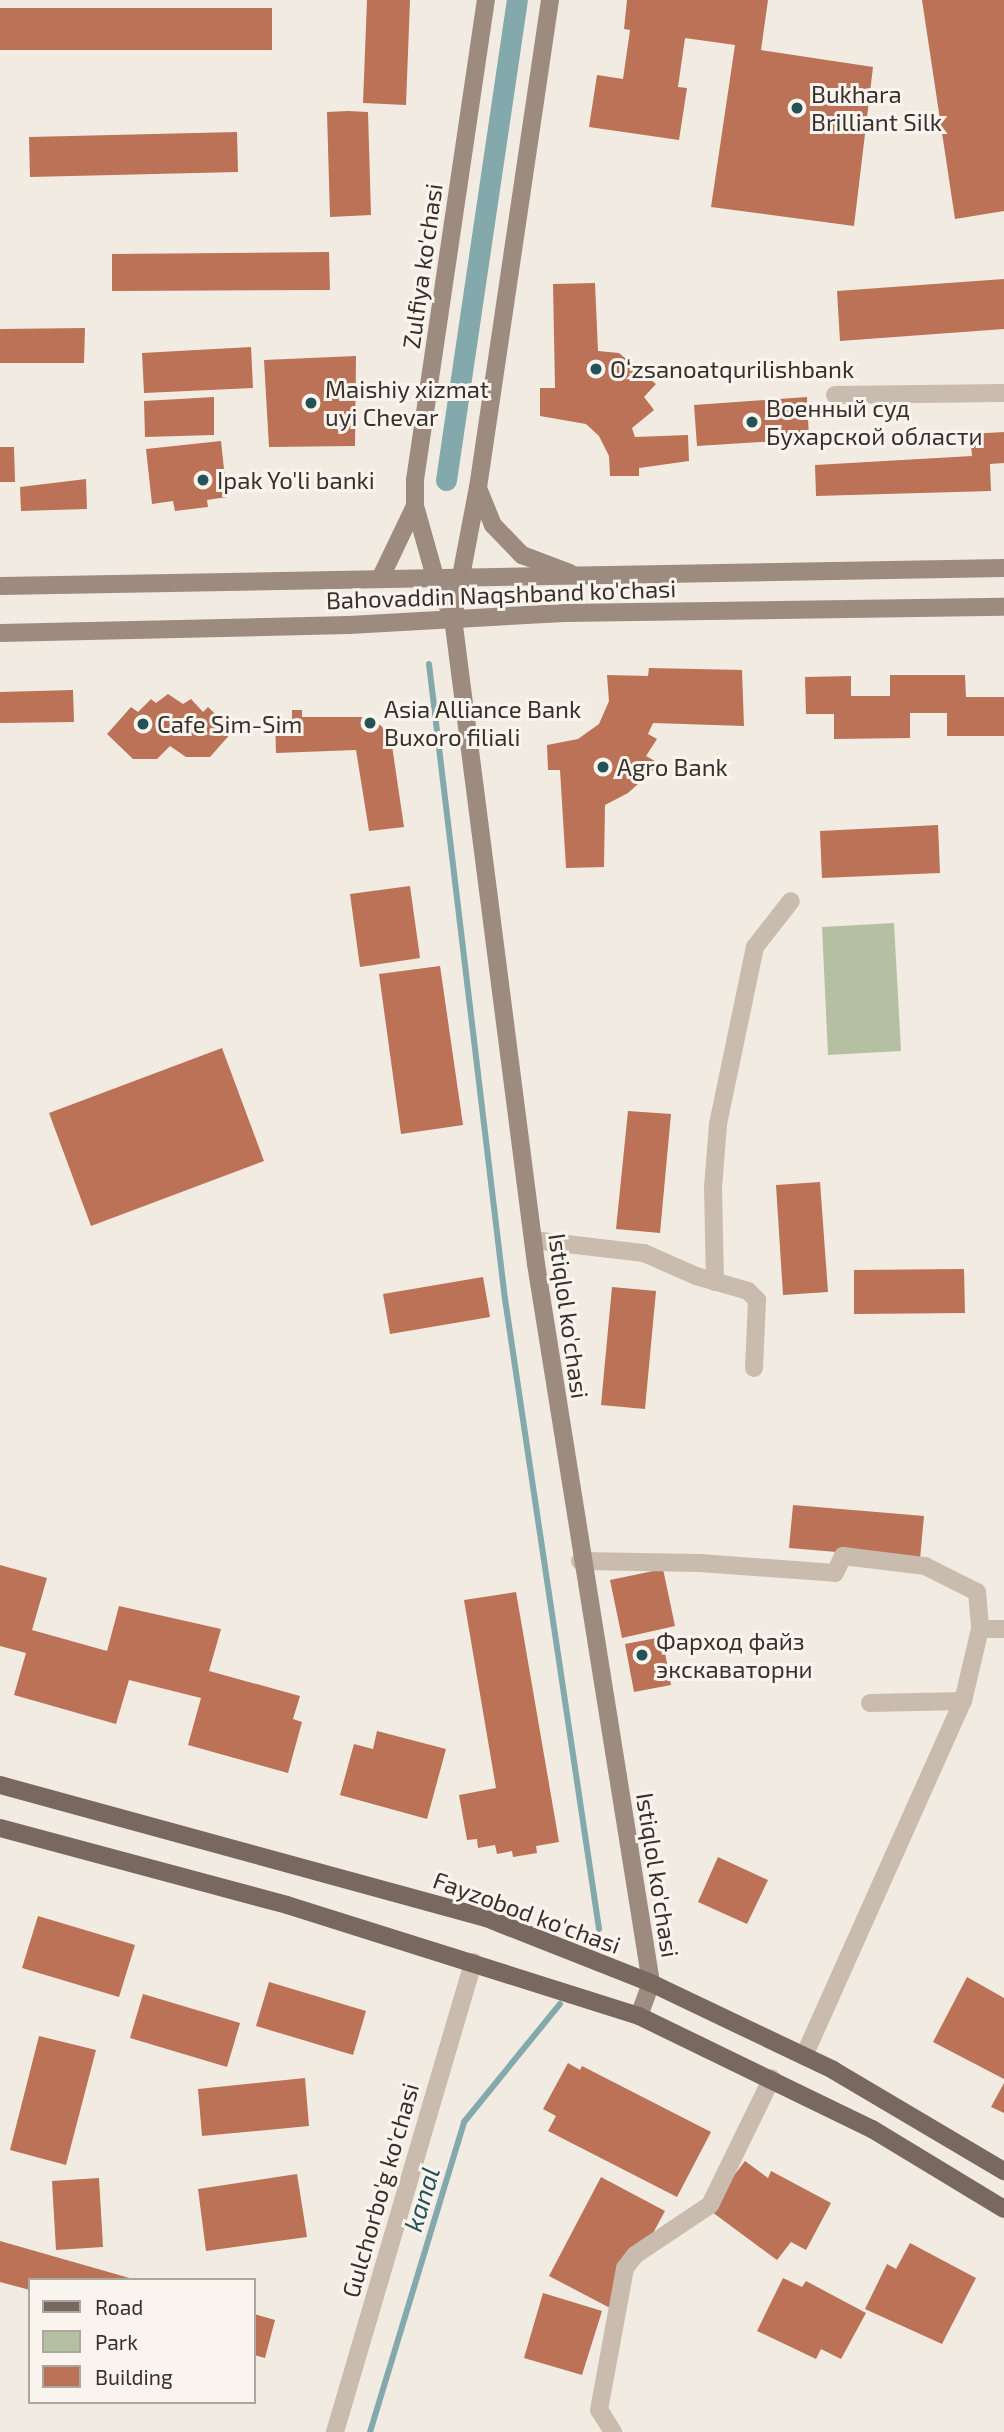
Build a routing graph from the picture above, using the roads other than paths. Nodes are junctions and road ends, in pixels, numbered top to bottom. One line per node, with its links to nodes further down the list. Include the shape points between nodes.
1 (486, 0): 6 (main road, Zulfiya ko'chasi, via 415,480)
2 (550, 0): 5 (main road)
3 (1004, 393): 4 (street)
4 (835, 395)
5 (478, 487): 9 (main road); 10 (main road, via 493,525 522,555)
6 (415, 506): 8 (main road, Zulfiya ko'chasi); 11 (main road)
7 (1004, 568): 10 (main road, Bahovaddin Naqshband ko'chasi)
8 (435, 577): 9 (main road, Bahovaddin Naqshband ko'chasi); 11 (main road, Bahovaddin Naqshband ko'chasi); 14 (main road, Zulfiya ko'chasi)
9 (457, 577): 10 (main road, Bahovaddin Naqshband ko'chasi); 14 (main road)
10 (583, 577)
11 (380, 579): 12 (main road, Bahovaddin Naqshband ko'chasi)
12 (0, 586)
13 (1004, 607): 14 (main road, Bahovaddin Naqshband ko'chasi)
14 (453, 618): 15 (main road, Bahovaddin Naqshband ko'chasi); 17 (main road, Istiqlol ko'chasi)
15 (0, 633)
16 (791, 901): 18 (street, via 755,947 718,1124 713,1188)
17 (533, 1240): 18 (street, via 644,1253); 20 (main road, Istiqlol ko'chasi)
18 (715, 1282): 19 (street, via 748,1291 757,1300)
19 (754, 1368)
20 (580, 1561): 21 (street, via 700,1563 835,1573 843,1556 925,1566 977,1592); 28 (main road, Istiqlol ko'chasi)
21 (980, 1629): 22 (street); 23 (street)
22 (1004, 1629)
23 (963, 1701): 24 (street); 30 (street)
24 (870, 1703)
25 (0, 1786): 28 (main road, Fayzobod ko'chasi, via 486,1918)
26 (0, 1828): 27 (main road, via 287,1905)
27 (473, 1962): 29 (main road); 34 (street, Gulchorbo'g ko'chasi)
28 (650, 1983): 29 (main road, Istiqlol ko'chasi); 30 (main road, Fayzobod ko'chasi)
29 (639, 2016): 31 (main road)
30 (804, 2056): 32 (main road, Fayzobod ko'chasi)
31 (772, 2078): 33 (main road, via 872,2129); 35 (street, via 710,2205 635,2255 625,2268 600,2410)
32 (1004, 2171)
33 (1004, 2208)
34 (335, 2432)
35 (613, 2432)

